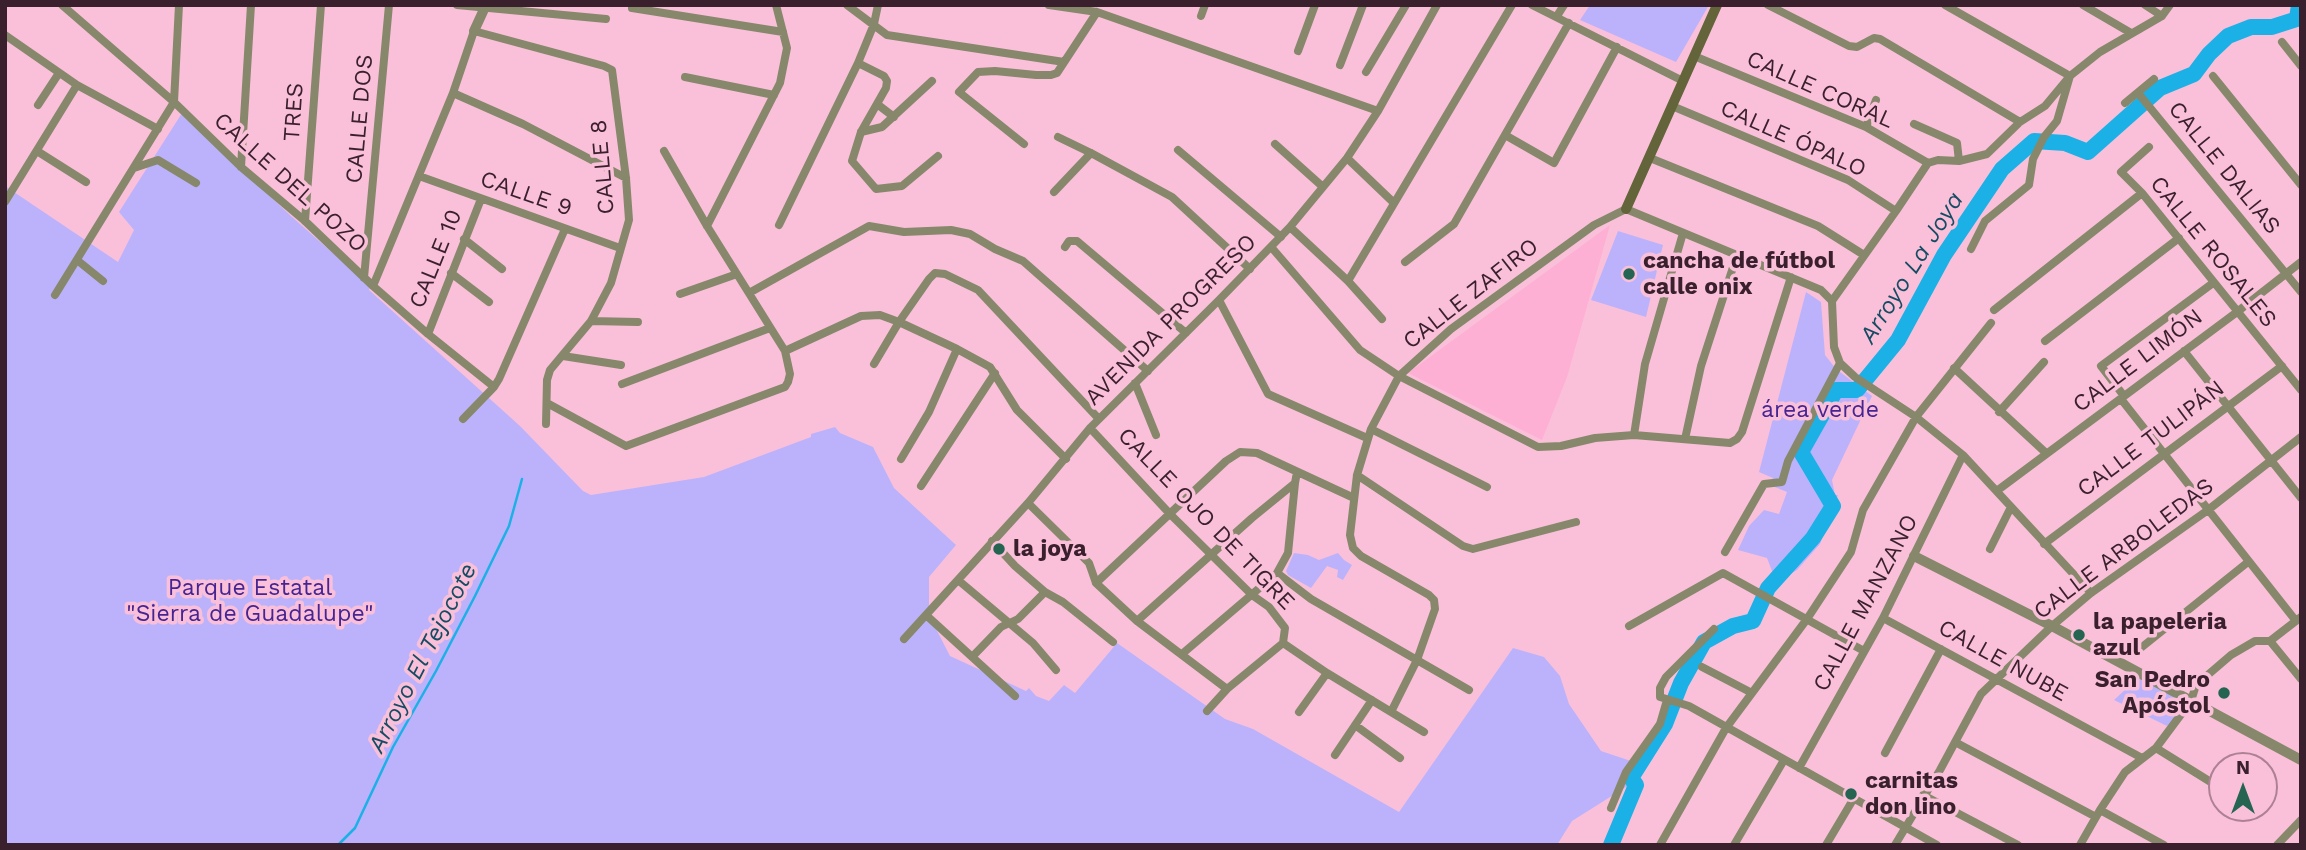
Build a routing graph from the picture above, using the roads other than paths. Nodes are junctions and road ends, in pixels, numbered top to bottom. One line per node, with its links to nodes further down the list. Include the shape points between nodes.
1 (62, 5): 61 (street, CALLE DEL POZO)
2 (179, 5): 61 (street)
3 (251, 5): 87 (street)
4 (321, 5): 102 (street, TRES)
5 (390, 5): 126 (street, CALLE DOS)
6 (457, 5): 26 (street)
7 (566, 5): 29 (street)
8 (776, 5): 37 (street)
9 (847, 5): 35 (street)
10 (878, 5): 35 (street)
11 (1049, 5): 28 (street)
12 (1205, 5): 30 (street)
13 (1315, 5): 42 (street)
14 (1363, 5): 46 (street)
15 (1406, 5): 48 (street)
16 (1437, 5): 66 (street, AVENIDA PROGRESO)
17 (1512, 5): 99 (street)
18 (1532, 5): 31 (street)
19 (1564, 5): 31 (street)
20 (1717, 5): 43 (main road)
21 (1768, 5): 68 (street, via 1849,46 1880,39)
22 (1945, 5): 50 (street)
23 (2083, 5): 38 (street)
24 (2145, 5): 32 (street)
25 (2170, 5): 32 (street)
26 (485, 7): 29 (street); 36 (street)
27 (632, 8): 37 (street)
28 (1097, 12): 44 (street); 66 (street)
29 (563, 15): 33 (street)
30 (1201, 16)
31 (1557, 16): 34 (street)
32 (2162, 16): 38 (street)
33 (606, 19)
34 (1569, 23): 41 (street); 73 (street)
35 (874, 24): 44 (street, via 887,35); 45 (street)
36 (474, 31): 57 (street); 90 (street, CALLE 8, via 612,70)
37 (783, 32): 59 (street, via 787,48)
38 (2131, 33): 50 (street)
39 (5, 36): 49 (street)
40 (2282, 42): 47 (street)
41 (1617, 47): 55 (street); 73 (street, via 1554,163)
42 (1298, 51)
43 (1694, 56): 55 (main road); 70 (street, CALLE CORAL)
44 (1064, 62): 75 (street, via 1058,73 1051,75 978,72 959,92)
45 (858, 63): 63 (street, via 887,81); 103 (street)
46 (1340, 65)
47 (2301, 66)
48 (1366, 72)
49 (59, 73): 56 (street); 64 (street)
50 (2070, 76): 68 (street, via 2045,106); 114 (street, via 2057,121 2033,159 2029,185 1985,221)
51 (2213, 76): 93 (street)
52 (685, 77): 59 (street)
53 (2154, 79): 58 (street)
54 (932, 80): 67 (street)
55 (1683, 81): 65 (main road)
56 (77, 85): 71 (street); 79 (street)
57 (453, 93): 89 (street); 90 (street)
58 (2138, 93): 62 (street); 124 (street, CALLE DALIAS)
59 (774, 95): 104 (street)
60 (1876, 100): 70 (street)
61 (174, 102): 71 (street); 87 (street, CALLE DEL POZO)
62 (2125, 103)
63 (877, 104): 67 (street); 72 (street)
64 (38, 105)
65 (1672, 106): 84 (main road); 101 (street, CALLE ÓPALO, via 1848,180)
66 (1378, 111): 83 (street, AVENIDA PROGRESO)
67 (894, 117): 72 (street, via 882,127)
68 (2020, 122): 85 (street, via 1987,154)
69 (1914, 124): 85 (street, via 1957,143)
70 (1866, 127): 86 (street, CALLE CORAL)
71 (158, 129): 88 (street)
72 (861, 132): 82 (street, via 852,161 876,189 902,186)
73 (1505, 135): 118 (street, via 1454,224)
74 (1058, 137): 81 (street)
75 (1024, 144)
76 (1275, 144): 94 (street)
77 (2149, 148): 96 (street, CALLE ROSALES, via 2121,173)
78 (1178, 150): 108 (street)
79 (37, 151): 91 (street); 98 (street)
80 (664, 151): 104 (street)
81 (1091, 153): 95 (street); 121 (street, via 1172,197)
82 (938, 156)
83 (1347, 158): 94 (street, AVENIDA PROGRESO); 99 (street)
84 (1650, 158): 100 (main road); 116 (street, via 1818,226)
85 (1959, 161): 86 (street)
86 (1928, 163): 101 (street)
87 (241, 167): 102 (street, CALLE DEL POZO)
88 (134, 168): 92 (street, via 158,160); 117 (street)
89 (419, 176): 97 (street, CALLE 9); 130 (street)
90 (626, 178): 113 (street, CALLE 8, via 629,220)
91 (86, 182)
92 (196, 183)
93 (2301, 185)
94 (1323, 187): 105 (street, AVENIDA PROGRESO)
95 (1054, 192)
96 (2142, 193): 109 (street, CALLE ROSALES); 138 (street)
97 (481, 199): 106 (street, CALLE 9); 110 (street, CALLE 10)
98 (5, 202)
99 (1394, 203): 128 (street)
100 (1626, 209): 107 (street); 161 (street, CALLE ZAFIRO, via 1594,225 1451,329)
101 (1896, 211): 116 (street)
102 (305, 221): 126 (street, CALLE DEL POZO)
103 (779, 225)
104 (707, 226): 123 (street)
105 (1290, 227): 108 (street, AVENIDA PROGRESO); 128 (street)
106 (565, 229): 113 (street, CALLE 9); 164 (street)
107 (1683, 233): 115 (street); 177 (street, via 1646,364)
108 (1281, 237): 112 (street, AVENIDA PROGRESO)
109 (2179, 238): 129 (street, CALLE ROSALES); 148 (street)
110 (464, 239): 120 (street); 122 (street, CALLE 10)
111 (1065, 247): 146 (street, via 1069,241 1077,241)
112 (1272, 247): 121 (street, AVENIDA PROGRESO); 161 (street, via 1360,350)
113 (620, 248): 141 (street, CALLE 8, via 611,283)
114 (1972, 248)
115 (1737, 255): 125 (street); 180 (street, via 1701,366)
116 (1864, 255): 136 (street)
117 (77, 260): 127 (street); 134 (street)
118 (1405, 262)
119 (2301, 262): 124 (street, CALLE LIMÓN)
120 (502, 269)
121 (1251, 269): 135 (street, AVENIDA PROGRESO)
122 (451, 273): 137 (street); 147 (street, CALLE 10)
123 (737, 274): 132 (street); 133 (street)
124 (2286, 274): 131 (street, CALLE DALIAS); 139 (street, CALLE LIMÓN)
125 (1791, 277): 136 (street, via 1821,290); 180 (street, via 1742,432 1730,443)
126 (364, 278): 130 (street, CALLE DEL POZO)
127 (103, 281)
128 (1348, 281): 140 (street)
129 (2213, 283): 139 (street, CALLE ROSALES); 166 (street, via 2101,366)
130 (373, 286): 147 (street, CALLE DEL POZO)
131 (2301, 292)
132 (749, 293): 145 (street); 159 (street, via 869,226 904,232 961,232 1023,261)
133 (680, 294)
134 (55, 295)
135 (1219, 300): 146 (street, AVENIDA PROGRESO); 179 (street, via 1268,394)
136 (1832, 301): 154 (street, via 1834,347)
137 (489, 302)
138 (1994, 310)
139 (2237, 312): 151 (street, CALLE LIMÓN); 157 (street, CALLE ROSALES)
140 (1381, 319)
141 (591, 321): 142 (street); 152 (street, CALLE 8)
142 (638, 322)
143 (899, 322): 149 (street); 150 (street, via 880,315 861,316); 155 (street); 172 (street, via 935,273 956,279 978,290)
144 (1991, 323): 158 (street)
145 (770, 328): 150 (street); 163 (street)
146 (1186, 333): 159 (street, AVENIDA PROGRESO)
147 (428, 334): 164 (street, CALLE DEL POZO)
148 (2045, 341)
149 (957, 349): 160 (street); 184 (street, via 929,412)
150 (785, 351): 167 (street, via 790,374 785,387 626,446)
151 (2184, 351): 166 (street, CALLE LIMÓN); 168 (street)
152 (563, 356): 156 (street); 167 (street, CALLE 8, via 550,370)
153 (2044, 362): 169 (street)
154 (1840, 363): 170 (street); 203 (street, via 1788,461 1782,482 1764,484)
155 (874, 364)
156 (621, 365)
157 (2282, 366): 165 (street, CALLE ROSALES); 168 (street, CALLE TULIPÁN)
158 (1954, 368): 169 (street); 170 (street)
159 (1147, 370): 162 (street, AVENIDA PROGRESO)
160 (995, 373): 185 (street, via 1017,410); 190 (street)
161 (1399, 376): 175 (street, CALLE ZAFIRO); 177 (street, via 1538,447)
162 (1135, 383): 172 (street, AVENIDA PROGRESO); 176 (street)
163 (622, 384)
164 (494, 387): 171 (street)
165 (2301, 390)
166 (2122, 398): 181 (street, CALLE LIMÓN); 182 (street)
167 (547, 403): 173 (street, CALLE 8)
168 (2227, 407): 182 (street, CALLE TULIPÁN); 186 (street)
169 (1999, 412): 181 (street)
170 (1916, 416): 183 (street); 215 (street, via 1863,510 1851,552)
171 (463, 419)
172 (1099, 419): 174 (street, AVENIDA PROGRESO)
173 (546, 424)
174 (1090, 428): 185 (street, AVENIDA PROGRESO); 198 (street, CALLE OJO DE TIGRE)
175 (1371, 429): 179 (street, CALLE ZAFIRO); 191 (street)
176 (1156, 435)
177 (1634, 435): 180 (street)
178 (2301, 437): 186 (street, CALLE ARBOLEDAS)
179 (1367, 438): 188 (street, CALLE ZAFIRO)
180 (1685, 439)
181 (2046, 453): 192 (street, CALLE LIMÓN)
182 (2163, 454): 197 (street); 201 (street, CALLE TULIPÁN)
183 (1963, 455): 192 (street); 205 (street, CALLE MANZANO)
184 (901, 459)
185 (1066, 459): 195 (street, AVENIDA PROGRESO)
186 (2270, 461): 194 (street); 197 (street, CALLE ARBOLEDAS)
187 (1297, 472): 189 (street); 193 (street); 198 (street, via 1257,453 1240,452)
188 (1357, 475): 193 (street, CALLE ZAFIRO); 199 (street, via 1473,549)
189 (1295, 483): 204 (street); 207 (street, via 1288,553)
190 (921, 486)
191 (1487, 487)
192 (1998, 490): 196 (street)
193 (1354, 498): 231 (street, CALLE ZAFIRO, via 1353,548 1434,600 1431,625)
194 (2301, 498)
195 (1028, 503): 200 (street, AVENIDA PROGRESO); 209 (street, via 1089,563)
196 (2011, 507): 201 (street); 202 (street)
197 (2207, 510): 206 (street); 211 (street, CALLE ARBOLEDAS)
198 (1170, 514): 204 (street, CALLE OJO DE TIGRE); 209 (street)
199 (1576, 522)
200 (992, 541): 208 (street, AVENIDA PROGRESO); 210 (street)
201 (2043, 544): 211 (street)
202 (1990, 549)
203 (1725, 552)
204 (1211, 554): 212 (street, CALLE OJO DE TIGRE); 217 (street)
205 (1914, 556): 214 (street, CALLE MANZANO); 220 (street)
206 (2248, 562): 216 (street); 228 (street)
207 (1277, 573): 212 (street); 231 (street, via 1311,599)
208 (958, 580): 213 (street, AVENIDA PROGRESO); 218 (street)
209 (1096, 583): 217 (street)
210 (1045, 592): 218 (street); 224 (street)
211 (2091, 593): 220 (street, CALLE ARBOLEDAS)
212 (1252, 595): 225 (street, CALLE OJO DE TIGRE, via 1269,607 1285,628); 229 (street)
213 (926, 615): 222 (street, AVENIDA PROGRESO); 230 (street)
214 (1883, 618): 226 (street, CALLE NUBE); 227 (street, CALLE MANZANO)
215 (1807, 619): 219 (street, via 1723,573); 227 (street); 239 (street)
216 (2298, 619): 223 (street)
217 (1137, 621): 229 (street)
218 (1009, 624): 230 (street); 233 (street)
219 (1629, 626)
220 (2052, 626): 235 (street, CALLE ARBOLEDAS); 243 (street)
221 (1714, 629): 242 (street, via 1666,677 1660,697)
222 (904, 639)
223 (2270, 641): 236 (street); 243 (street, via 2255,641 2231,655 2196,685)
224 (1113, 642)
225 (1283, 643): 234 (street, CALLE OJO DE TIGRE); 237 (street)
226 (1941, 649): 235 (street, CALLE NUBE); 252 (street)
227 (1864, 651): 258 (street, CALLE MANZANO)
228 (2137, 651)
229 (1182, 654): 237 (street)
230 (973, 656): 240 (street)
231 (1417, 660): 238 (street); 246 (street)
232 (1702, 667): 239 (street)
233 (1056, 670)
234 (1327, 673): 241 (street, CALLE OJO DE TIGRE); 245 (street)
235 (1996, 679): 250 (street, CALLE ARBOLEDAS, via 1981,694); 255 (street, CALLE NUBE)
236 (2301, 679)
237 (1227, 689): 244 (street)
238 (1469, 690)
239 (1752, 693): 248 (street)
240 (1015, 696)
241 (1372, 700): 246 (street, CALLE OJO DE TIGRE); 247 (street)
242 (1670, 701): 248 (street, via 1689,706); 262 (street, via 1660,724 1626,772)
243 (2191, 701): 251 (street); 257 (street)
244 (1208, 711)
245 (1299, 712)
246 (1391, 712): 249 (street, CALLE OJO DE TIGRE)
247 (1355, 726): 253 (street); 254 (street)
248 (1726, 728): 256 (street); 266 (street)
249 (1424, 732)
250 (1955, 742): 260 (street, CALLE ARBOLEDAS); 263 (street)
251 (2156, 748): 255 (street); 259 (street)
252 (1885, 753)
253 (1335, 755)
254 (1400, 758)
255 (2142, 758): 263 (street, via 2125,772)
256 (1784, 760): 258 (street); 267 (street)
257 (2301, 760)
258 (1799, 768): 261 (street)
259 (2208, 780)
260 (1923, 795): 265 (street, CALLE ARBOLEDAS); 271 (street)
261 (1854, 798): 265 (street); 268 (street)
262 (1611, 808)
263 (2098, 813): 272 (street); 273 (street)
264 (2301, 820): 274 (street)
265 (1905, 827): 269 (street, CALLE ARBOLEDAS); 270 (street)
266 (1660, 845)
267 (1734, 845)
268 (1826, 845)
269 (1895, 845)
270 (1937, 845)
271 (2018, 845)
272 (2080, 845)
273 (2164, 845)
274 (2277, 845)

